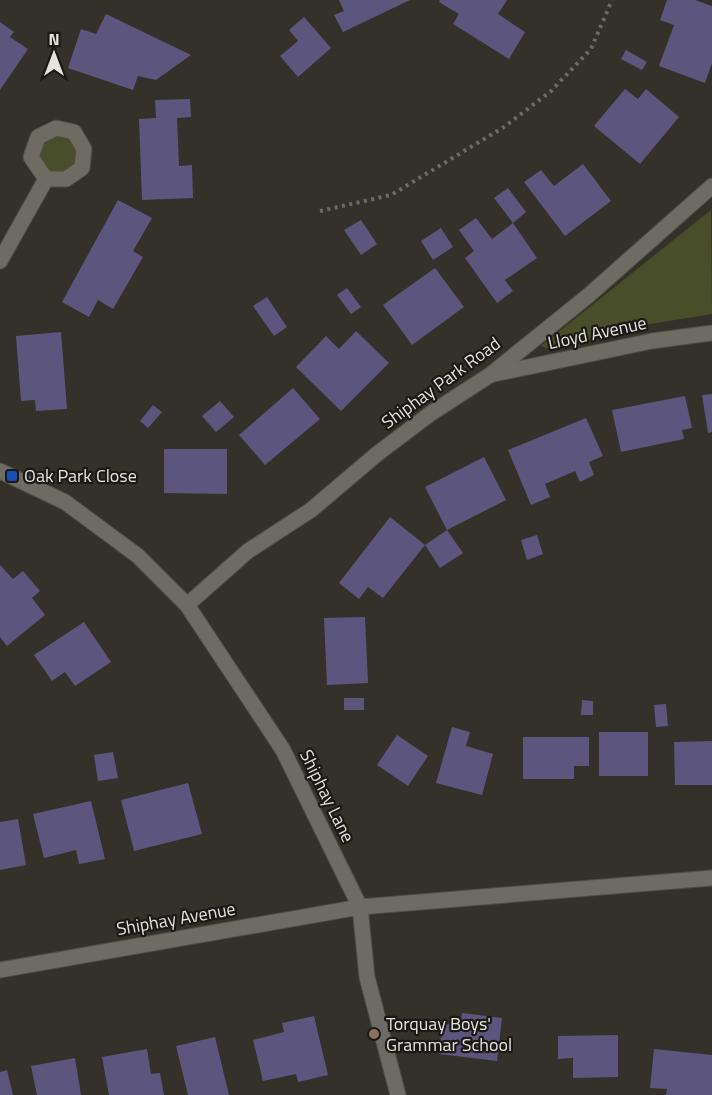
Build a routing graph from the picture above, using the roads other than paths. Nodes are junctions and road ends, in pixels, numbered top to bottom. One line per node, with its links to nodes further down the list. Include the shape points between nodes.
1 (46, 179): 3 (street)
2 (712, 186): 5 (street, Shiphay Park Road, via 589,295)
3 (0, 261)
4 (712, 333): 5 (street, Lloyd Avenue, via 652,341)
5 (490, 375): 7 (street, Shiphay Park Road, via 377,454 311,510 248,551)
6 (0, 471): 7 (street, Shiphay Lane, via 65,502 138,556)
7 (188, 605): 9 (street, Shiphay Lane, via 283,750)
8 (712, 878): 9 (street)
9 (360, 907): 10 (street, Shiphay Avenue); 11 (street, via 367,977)
10 (0, 970)
11 (398, 1095)

